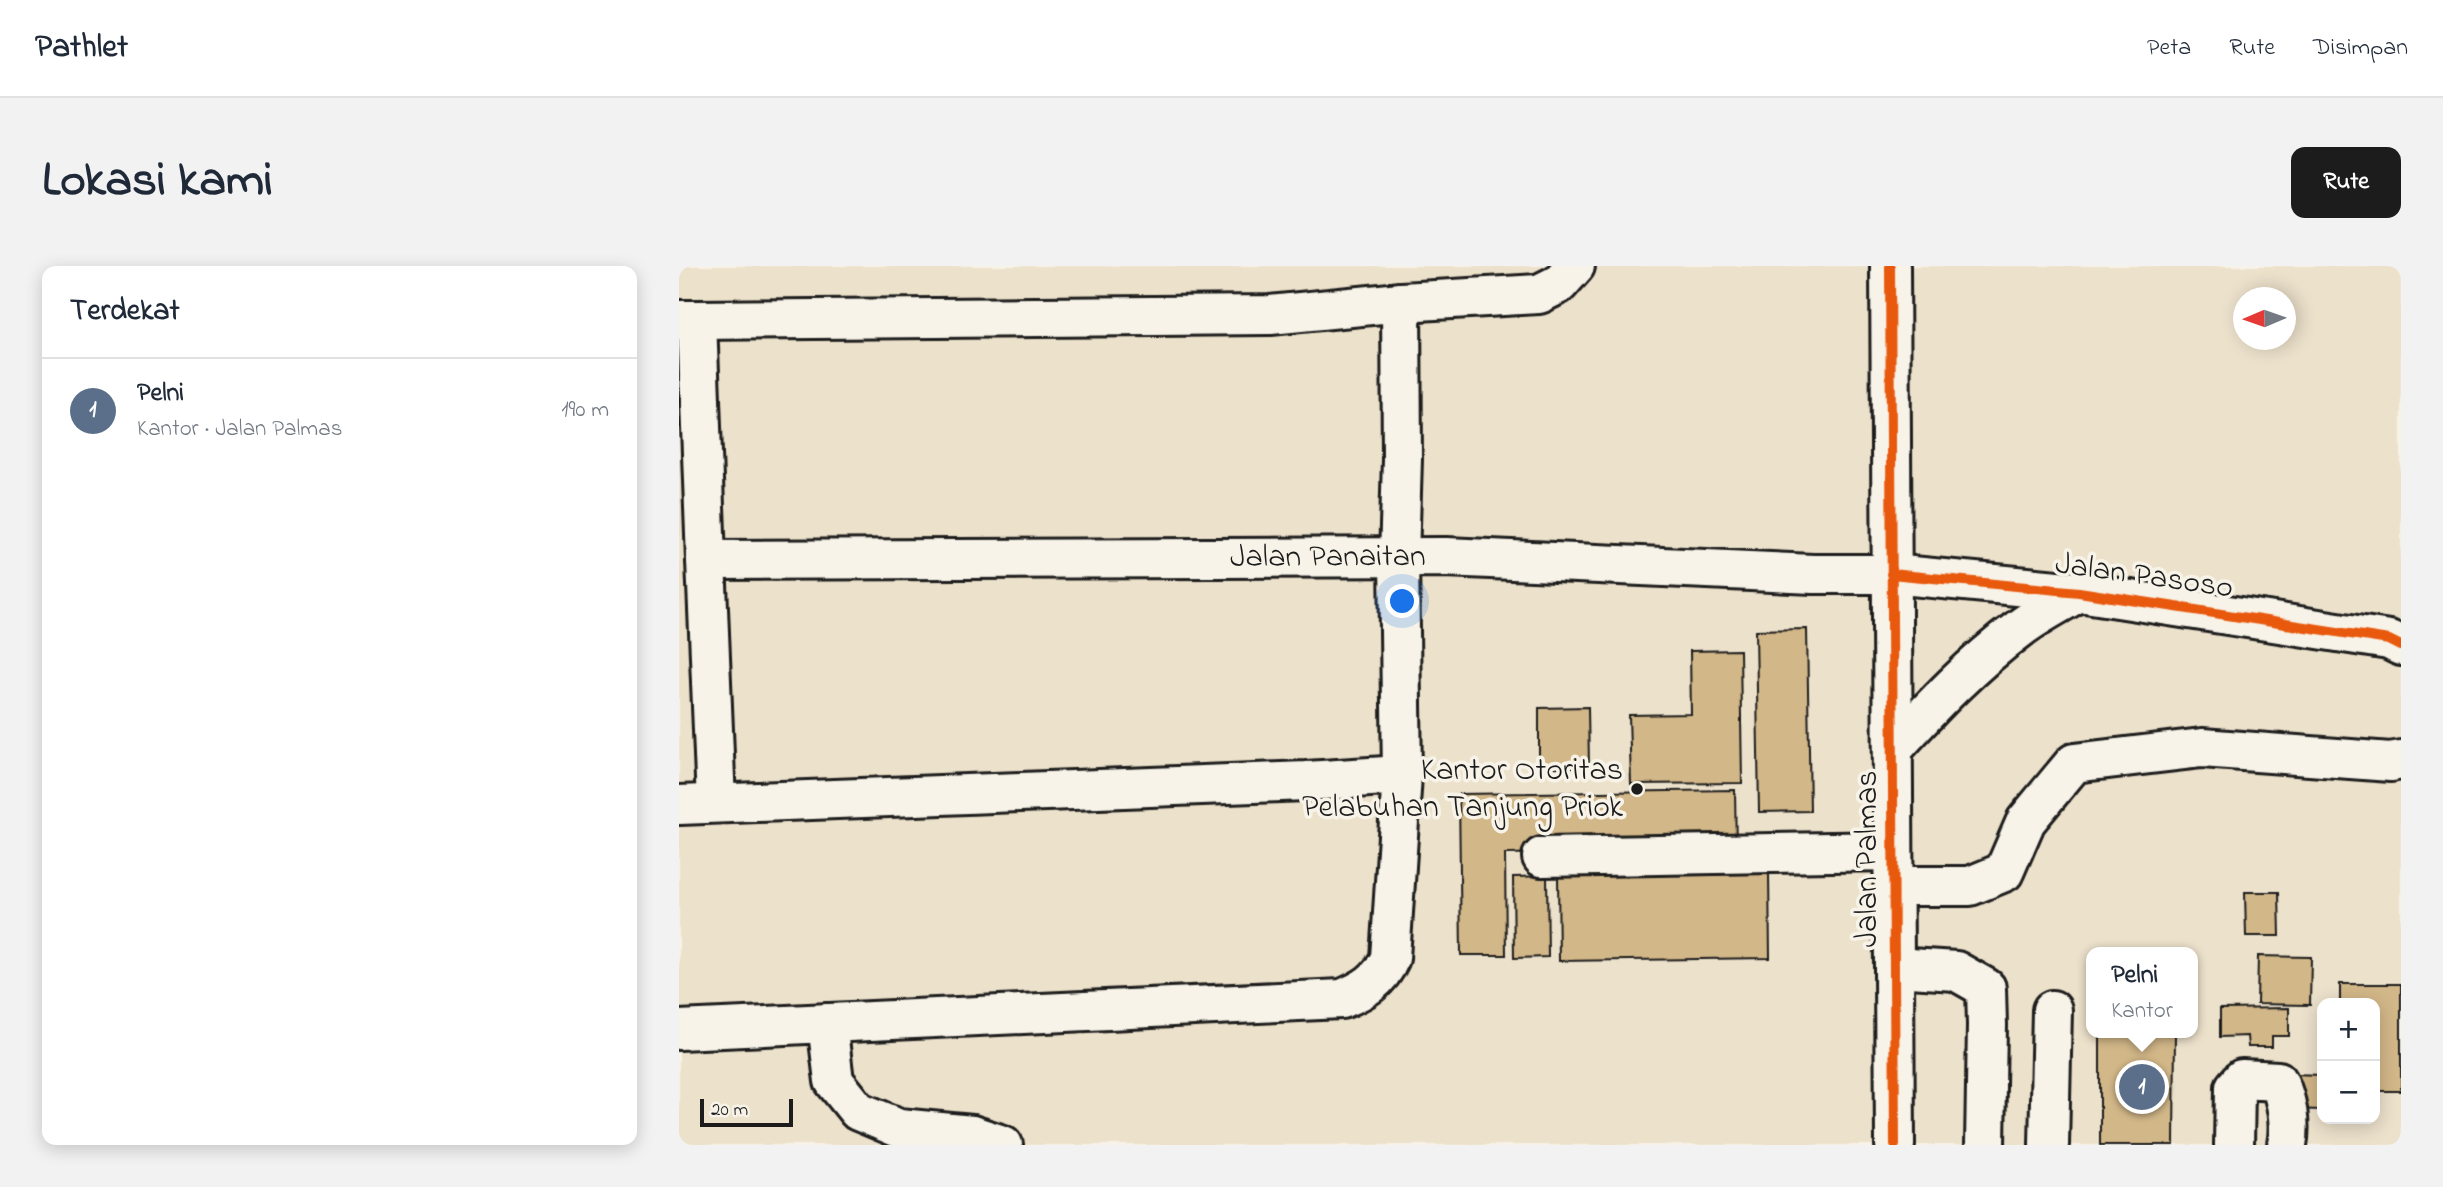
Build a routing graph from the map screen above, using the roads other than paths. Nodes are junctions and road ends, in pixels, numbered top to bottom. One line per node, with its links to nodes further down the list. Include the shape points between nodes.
1 (1575, 266): 3 (street, via 1559,284 1539,293)
2 (1890, 266): 7 (street, Jalan Palmas)
3 (1401, 302): 4 (street, via 1271,315); 5 (street)
4 (688, 320): 6 (street)
5 (1399, 559): 6 (street, Jalan Panaitan); 7 (street, Jalan Panaitan); 12 (street)
6 (706, 560): 13 (street)
7 (1891, 574): 8 (street, Jalan Pasoso); 10 (street, Jalan Palmas)
8 (2079, 592): 9 (street, Jalan Pasoso); 10 (street, Jalan Pasoso, via 1987,654 1950,686)
9 (2397, 641)
10 (1894, 748): 15 (street, Jalan Palmas)
11 (2401, 760): 15 (street, via 2201,748 2074,762 2025,821 2004,872 1970,886)
12 (1402, 775): 13 (street); 18 (street, via 1390,958 1383,974 1363,990 1342,999)
13 (697, 804)
14 (1542, 858): 15 (street)
15 (1893, 869): 16 (street, Jalan Palmas)
16 (1894, 967): 21 (street, Jalan Palmas); 22 (street, via 1955,971 1986,988)
17 (2052, 1010): 23 (street)
18 (827, 1023): 19 (street); 20 (street, via 834,1081 858,1111 899,1128 972,1135)
19 (679, 1030)
20 (1003, 1145)
21 (1895, 1145)
22 (1985, 1145)
23 (2049, 1145)
24 (2234, 1145): 25 (street, via 2235,1087 2242,1079 2278,1081 2285,1094)
25 (2287, 1145)

